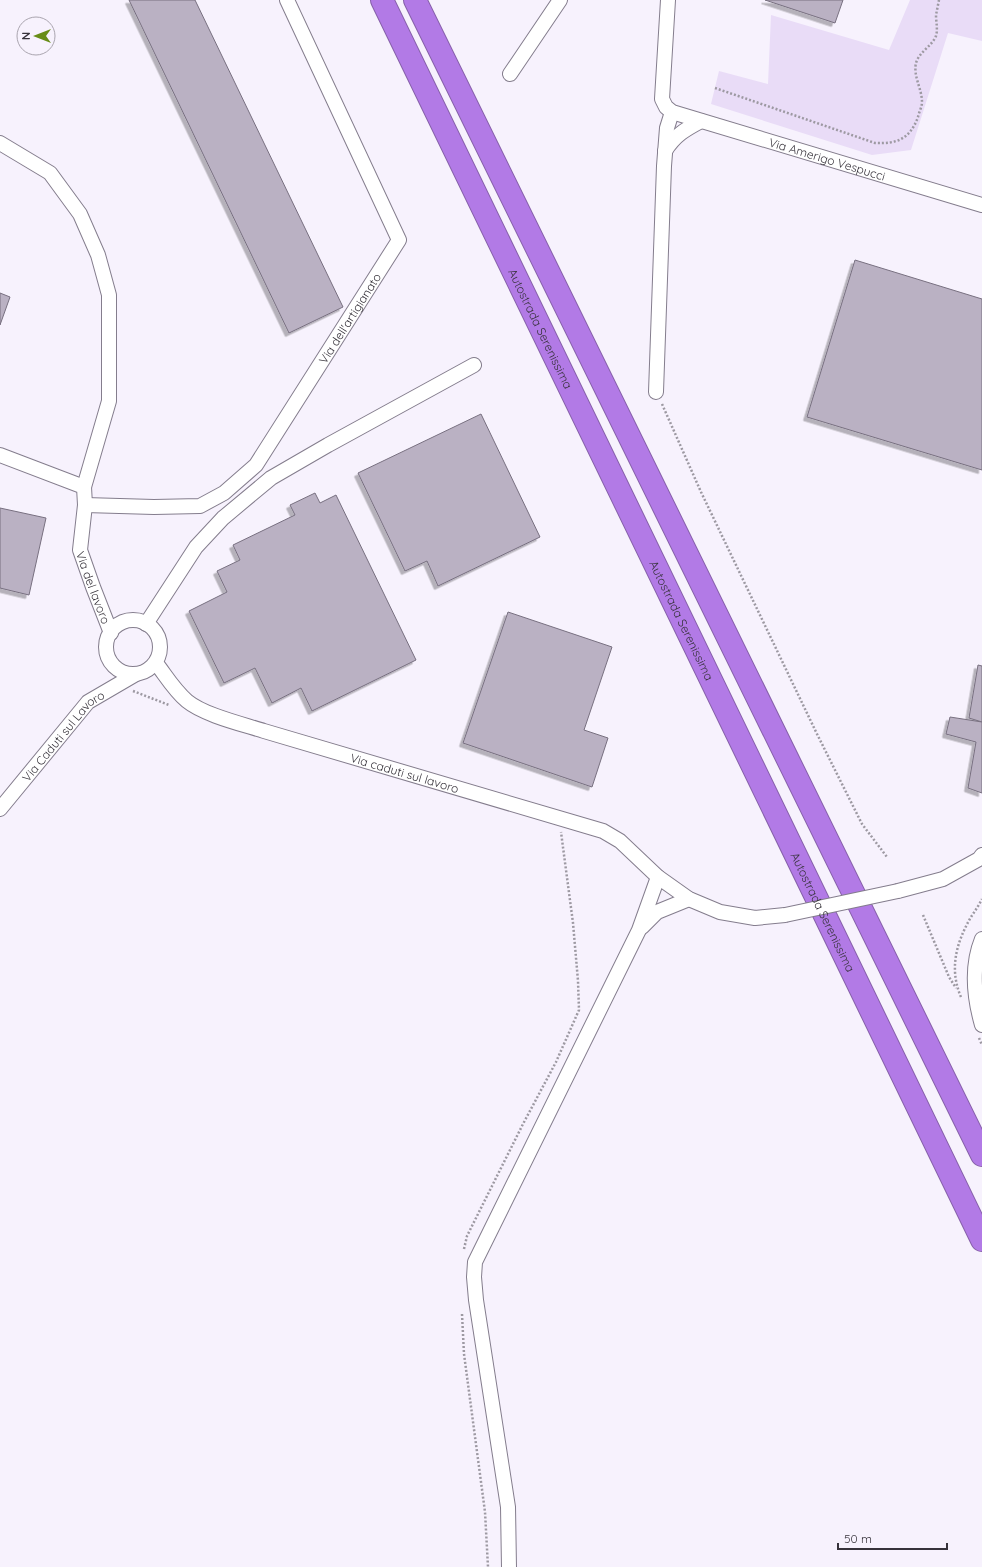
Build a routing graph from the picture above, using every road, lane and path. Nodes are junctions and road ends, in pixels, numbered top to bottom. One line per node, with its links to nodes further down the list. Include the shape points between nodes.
1 (287, 0): 18 (street, Via dell'artigianato, via 399,240 256,465 224,493 200,506)
2 (382, 0): 36 (highway, Autostrada Serenissima)
3 (415, 0): 35 (highway)
4 (560, 0): 7 (street)
5 (668, 0): 9 (street, via 662,99)
6 (940, 0): 8 (path, via 935,38 916,62 922,103 920,111 909,134 901,140 889,144 875,143)
7 (510, 74)
8 (715, 88)
9 (672, 112): 10 (street, Via Amerigo Vespucci); 12 (street, via 667,128)
10 (701, 120): 12 (street, via 672,140); 13 (street, Via Amerigo Vespucci)
11 (0, 143): 17 (street, Via del lavoro, via 50,173 80,214 98,255 109,295 109,401)
12 (665, 151): 15 (street)
13 (982, 205)
14 (474, 365): 19 (street, via 271,478 223,518 196,546)
15 (656, 392): 27 (path, via 744,584 817,734 862,824)
16 (0, 455): 17 (street)
17 (84, 487): 18 (street, Via del lavoro)
18 (85, 505): 20 (street, Via del lavoro, via 80,550)
19 (146, 624): 20 (street, via 131,620 116,627); 21 (street, via 158,637 160,654)
20 (111, 633): 22 (street, via 106,649 108,658 119,670 127,674)
21 (156, 663): 22 (street, Via Caduti sul Lavoro, via 144,672); 28 (street, Via caduti sul lavoro, via 178,693 188,702 208,712 264,731 603,831 620,841)
22 (136, 674): 25 (street, Via Caduti sul Lavoro, via 88,702)
23 (129, 690): 24 (path)
24 (174, 706)
25 (0, 808)
26 (982, 855): 29 (street, Via caduti sul lavoro, bridge, via 943,879 785,915 755,918 720,912)
27 (887, 857)
28 (658, 877): 29 (street, Via caduti sul lavoro); 31 (street)
29 (689, 899): 31 (street, via 657,912)
30 (923, 915): 33 (path, via 949,977)
31 (639, 930): 37 (street, via 475,1262 476,1300 508,1507)
32 (982, 939): 34 (street, via 975,962 976,1003)
33 (958, 990)
34 (982, 1025)
35 (982, 1155)
36 (982, 1240)
37 (509, 1567)

